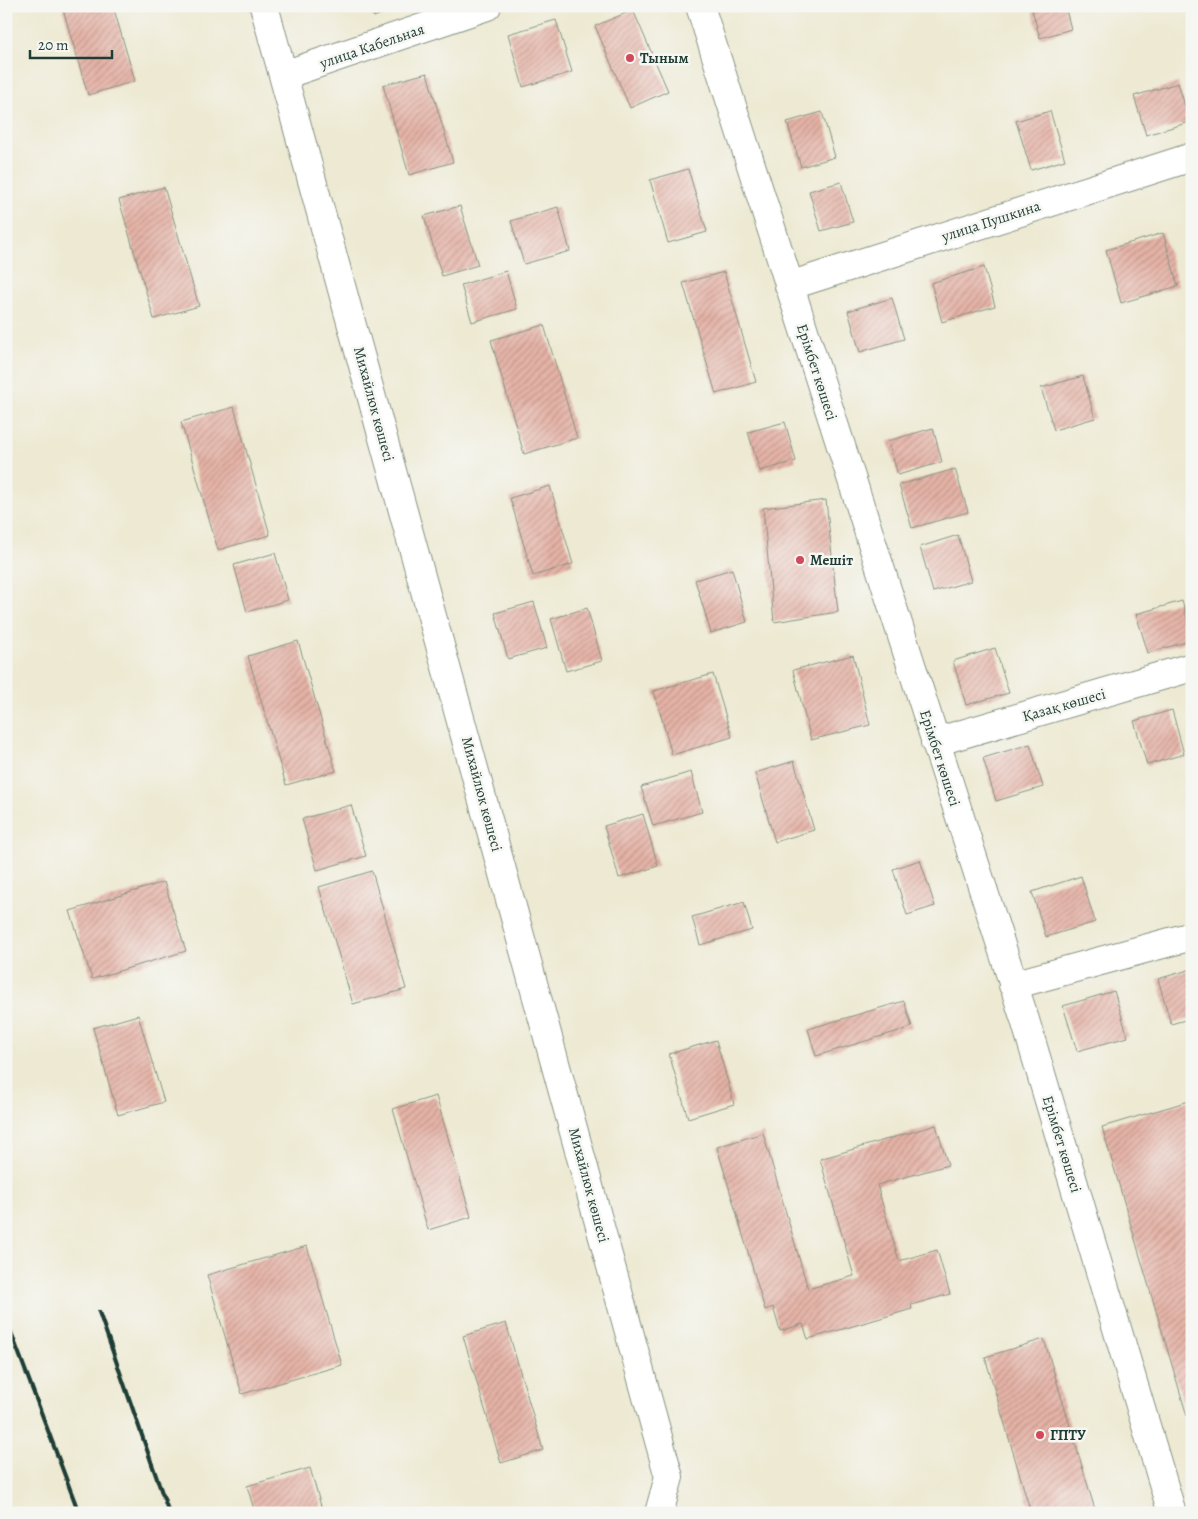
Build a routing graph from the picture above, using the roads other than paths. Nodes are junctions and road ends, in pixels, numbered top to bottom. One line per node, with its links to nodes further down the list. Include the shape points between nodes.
1 (264, 6): 4 (street, Михайлюк көшесі)
2 (487, 6): 4 (street, улица Кабельная)
3 (700, 6): 6 (street, Ерімбет көшесі)
4 (284, 75): 11 (street, Михайлюк көшесі, via 669,1477)
5 (1192, 156): 6 (street, улица Пушкина)
6 (789, 286): 8 (street, Ерімбет көшесі)
7 (1192, 667): 8 (street, Қазақ көшесі)
8 (935, 742): 10 (street, Ерімбет көшесі)
9 (1192, 936): 10 (street)
10 (1013, 985): 12 (street, Ерімбет көшесі)
11 (658, 1513)
12 (1172, 1513)

